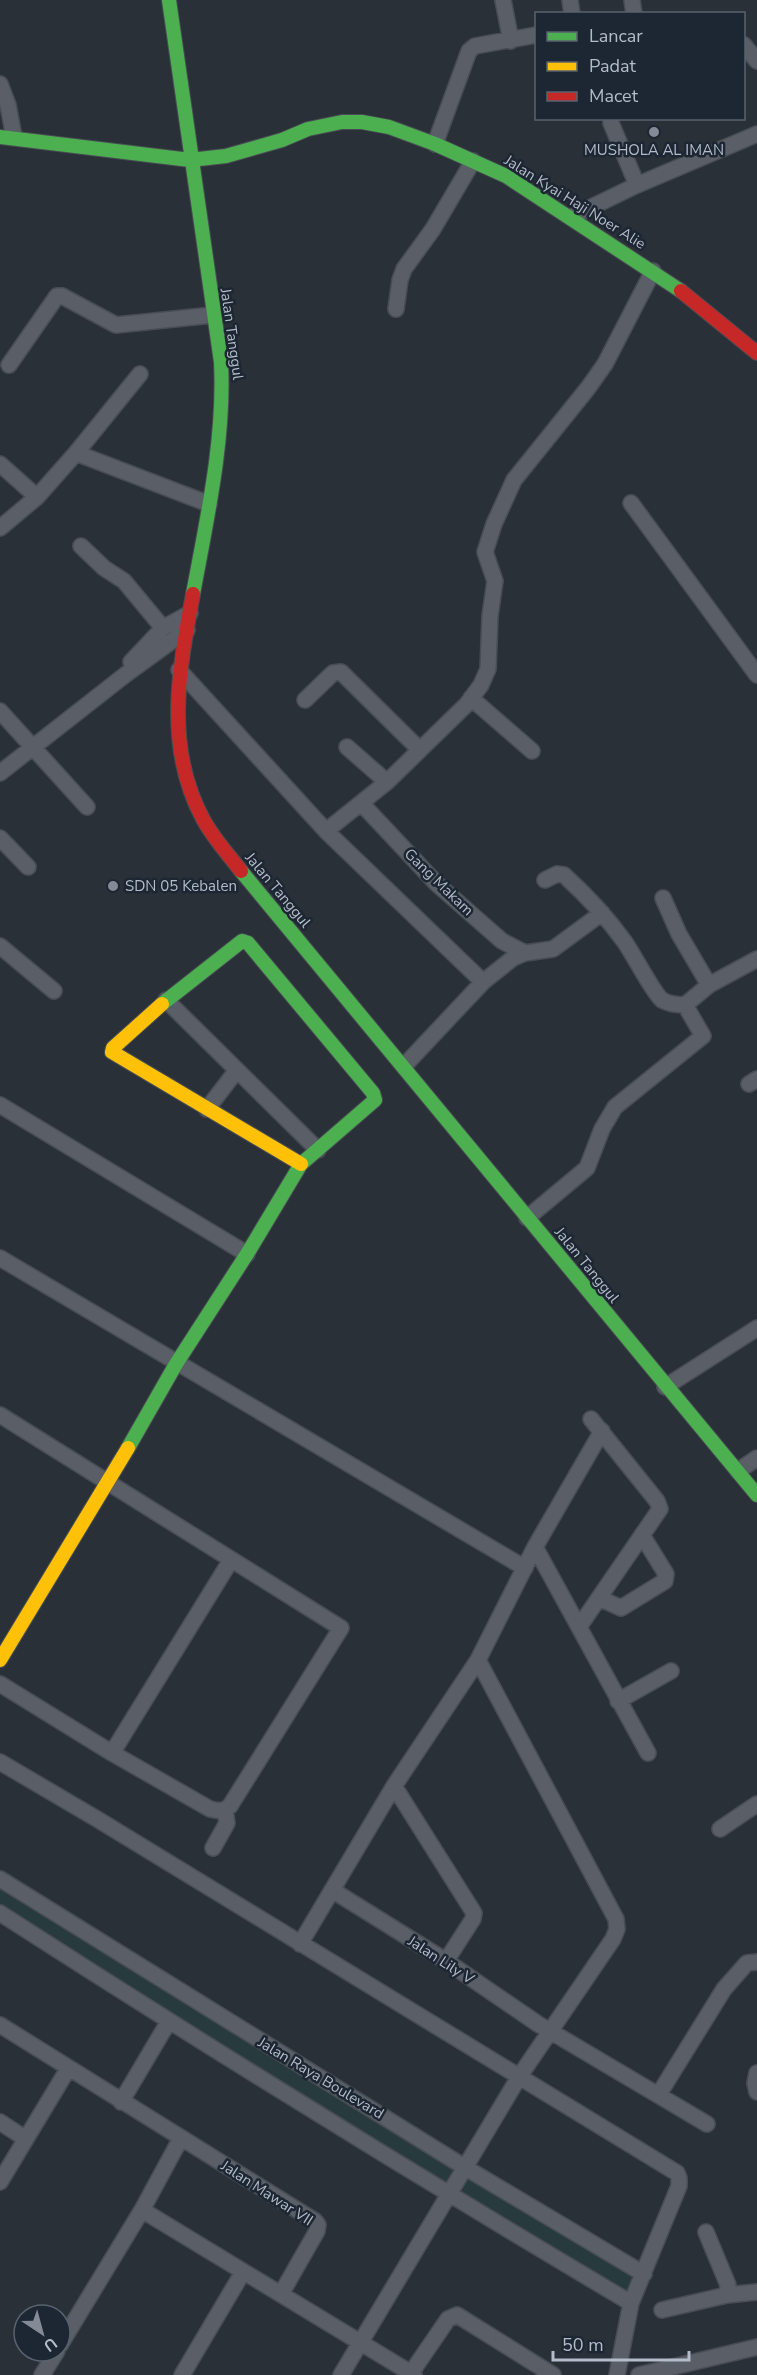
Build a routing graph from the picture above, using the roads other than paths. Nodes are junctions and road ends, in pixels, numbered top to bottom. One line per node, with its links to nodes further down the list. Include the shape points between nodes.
1 (169, 0): 12 (street, Jalan Tanggul)
2 (502, 0): 4 (street)
3 (535, 35): 4 (street)
4 (511, 41): 11 (street, via 475,46 469,51)
5 (745, 46): 6 (street)
6 (757, 61)
7 (0, 84): 10 (street, via 8,105)
8 (611, 123): 14 (street)
9 (757, 134): 14 (street)
10 (7, 137): 12 (street, Jalan Kyai Haji Noer Alie)
11 (435, 144): 12 (street, Jalan Kyai Haji Noer Alie, via 389,127 342,122 226,156); 13 (street, Jalan Kyai Haji Noer Alie)
12 (196, 159): 18 (street, Jalan Tanggul)
13 (473, 161): 15 (street, Jalan Kyai Haji Noer Alie, via 506,176); 17 (street, via 404,269)
14 (637, 185): 15 (street)
15 (571, 218): 16 (street, Jalan Kyai Haji Noer Alie)
16 (653, 271): 19 (street, Jalan Kyai Haji Noer Alie); 35 (street, via 605,364 514,480 494,524 485,552 495,581 488,669)
17 (396, 309)
18 (213, 315): 20 (street, via 116,325 57,296); 26 (street, Jalan Tanggul, via 223,401)
19 (757, 353)
20 (9, 365)
21 (140, 374): 22 (street)
22 (76, 453): 24 (street); 26 (street)
23 (0, 464): 24 (street)
24 (37, 497): 27 (street)
25 (630, 503): 34 (street)
26 (209, 504): 29 (street, Jalan Tanggul)
27 (0, 528)
28 (81, 546): 30 (street, via 124,581)
29 (190, 613): 30 (street); 31 (street, Jalan Tanggul)
30 (163, 628): 33 (street)
31 (187, 630): 32 (street, Jalan Tanggul); 33 (street)
32 (179, 670): 46 (street); 60 (street, Jalan Tanggul, via 178,735 184,771 202,818 215,839)
33 (124, 675): 38 (street)
34 (757, 675)
35 (471, 698): 40 (street); 41 (street)
36 (305, 700): 40 (street, via 333,673 341,672)
37 (0, 711): 38 (street)
38 (31, 746): 42 (street); 45 (street)
39 (347, 747): 43 (street)
40 (420, 750): 43 (street)
41 (532, 751)
42 (0, 772)
43 (387, 782): 44 (street)
44 (361, 803): 46 (street); 53 (street, Gang Makam, via 437,884 502,941)
45 (87, 807)
46 (326, 831): 55 (street)
47 (0, 838): 48 (street)
48 (28, 867)
49 (545, 880): 51 (street, via 564,875)
50 (663, 898): 56 (street, via 679,934)
51 (602, 913): 53 (street, via 553,949); 59 (street, via 655,993 672,1004)
52 (0, 946): 57 (street)
53 (525, 953): 55 (street)
54 (757, 959): 56 (street)
55 (483, 982): 60 (street)
56 (710, 985): 59 (street)
57 (54, 991)
58 (166, 1000): 61 (street); 63 (street, via 112,1052); 64 (street, via 238,942 248,943 374,1093 372,1104)
59 (685, 1005): 66 (street, via 703,1036 615,1107 587,1168)
60 (404, 1066): 66 (street, Jalan Tanggul)
61 (237, 1070): 63 (street); 64 (street)
62 (0, 1105): 67 (street)
63 (207, 1109): 65 (street)
64 (318, 1150): 65 (street)
65 (301, 1164): 67 (street)
66 (527, 1218): 71 (street, Jalan Tanggul)
67 (247, 1254): 70 (street)
68 (0, 1258): 70 (street)
69 (757, 1328): 71 (street)
70 (176, 1364): 77 (street); 82 (street)
71 (665, 1387): 76 (street, Jalan Tanggul)
72 (0, 1415): 77 (street)
73 (591, 1419): 74 (street)
74 (602, 1431): 79 (street, via 657,1501 660,1509); 80 (street)
75 (757, 1458): 76 (street)
76 (738, 1472): 78 (street, Jalan Tanggul)
77 (108, 1482): 81 (street); 85 (street)
78 (757, 1495)
79 (642, 1535): 83 (street); 83 (street, via 666,1574 664,1581 621,1608)
80 (535, 1547): 82 (street); 84 (street)
81 (231, 1560): 90 (street); 95 (street, via 341,1628)
82 (525, 1568): 86 (street)
83 (599, 1598): 84 (street)
84 (579, 1627): 89 (street)
85 (0, 1660)
86 (478, 1660): 93 (street); 106 (street, via 616,1919 613,1939)
87 (671, 1671): 89 (street)
88 (0, 1684): 90 (street)
89 (618, 1701): 91 (street)
90 (112, 1753): 95 (street, via 210,1809)
91 (648, 1753)
92 (0, 1762): 101 (street)
93 (394, 1786): 99 (street); 103 (street, via 474,1913)
94 (757, 1804): 96 (street)
95 (225, 1810): 97 (street, via 227,1823)
96 (720, 1829)
97 (213, 1848)
98 (0, 1879): 117 (street, Jalan Raya Boulevard)
99 (332, 1890): 101 (street); 103 (street, Jalan Lily V)
100 (0, 1912): 104 (street, Jalan Raya Boulevard)
101 (300, 1944): 109 (street)
102 (756, 1959): 111 (street, via 747,1963 724,1989)
103 (446, 1961): 106 (street, Jalan Lily V)
104 (169, 2022): 112 (street); 119 (street, Jalan Raya Boulevard)
105 (0, 2025): 107 (street)
106 (550, 2031): 109 (street); 111 (street, Jalan Lily V)
107 (68, 2069): 112 (street); 116 (street)
108 (757, 2073): 110 (street)
109 (519, 2077): 117 (street); 123 (street, via 677,2173 679,2186)
110 (757, 2092)
111 (659, 2094): 114 (street, Jalan Lily V)
112 (121, 2102): 115 (street)
113 (0, 2122): 116 (street)
114 (707, 2124)
115 (181, 2138): 120 (street); 125 (street, Jalan Mawar VII, via 318,2225)
116 (26, 2139): 118 (street)
117 (466, 2168): 119 (street); 123 (street, Jalan Raya Boulevard)
118 (0, 2182)
119 (449, 2196): 127 (street, Jalan Raya Boulevard); 130 (street)
120 (142, 2210): 122 (street); 129 (street)
121 (706, 2232): 126 (street, via 728,2285)
122 (243, 2272): 125 (street); 133 (street)
123 (644, 2274): 127 (street)
124 (757, 2292): 126 (street)
125 (281, 2294): 130 (street)
126 (727, 2295): 128 (street)
127 (631, 2303): 136 (street)
128 (662, 2310)
129 (72, 2325)
130 (361, 2342): 132 (street); 134 (street)
131 (757, 2347): 137 (street)
132 (413, 2374): 135 (street, via 448,2319 457,2315)
133 (182, 2375)
134 (341, 2375)
135 (553, 2375)
136 (617, 2375)
137 (639, 2375)

